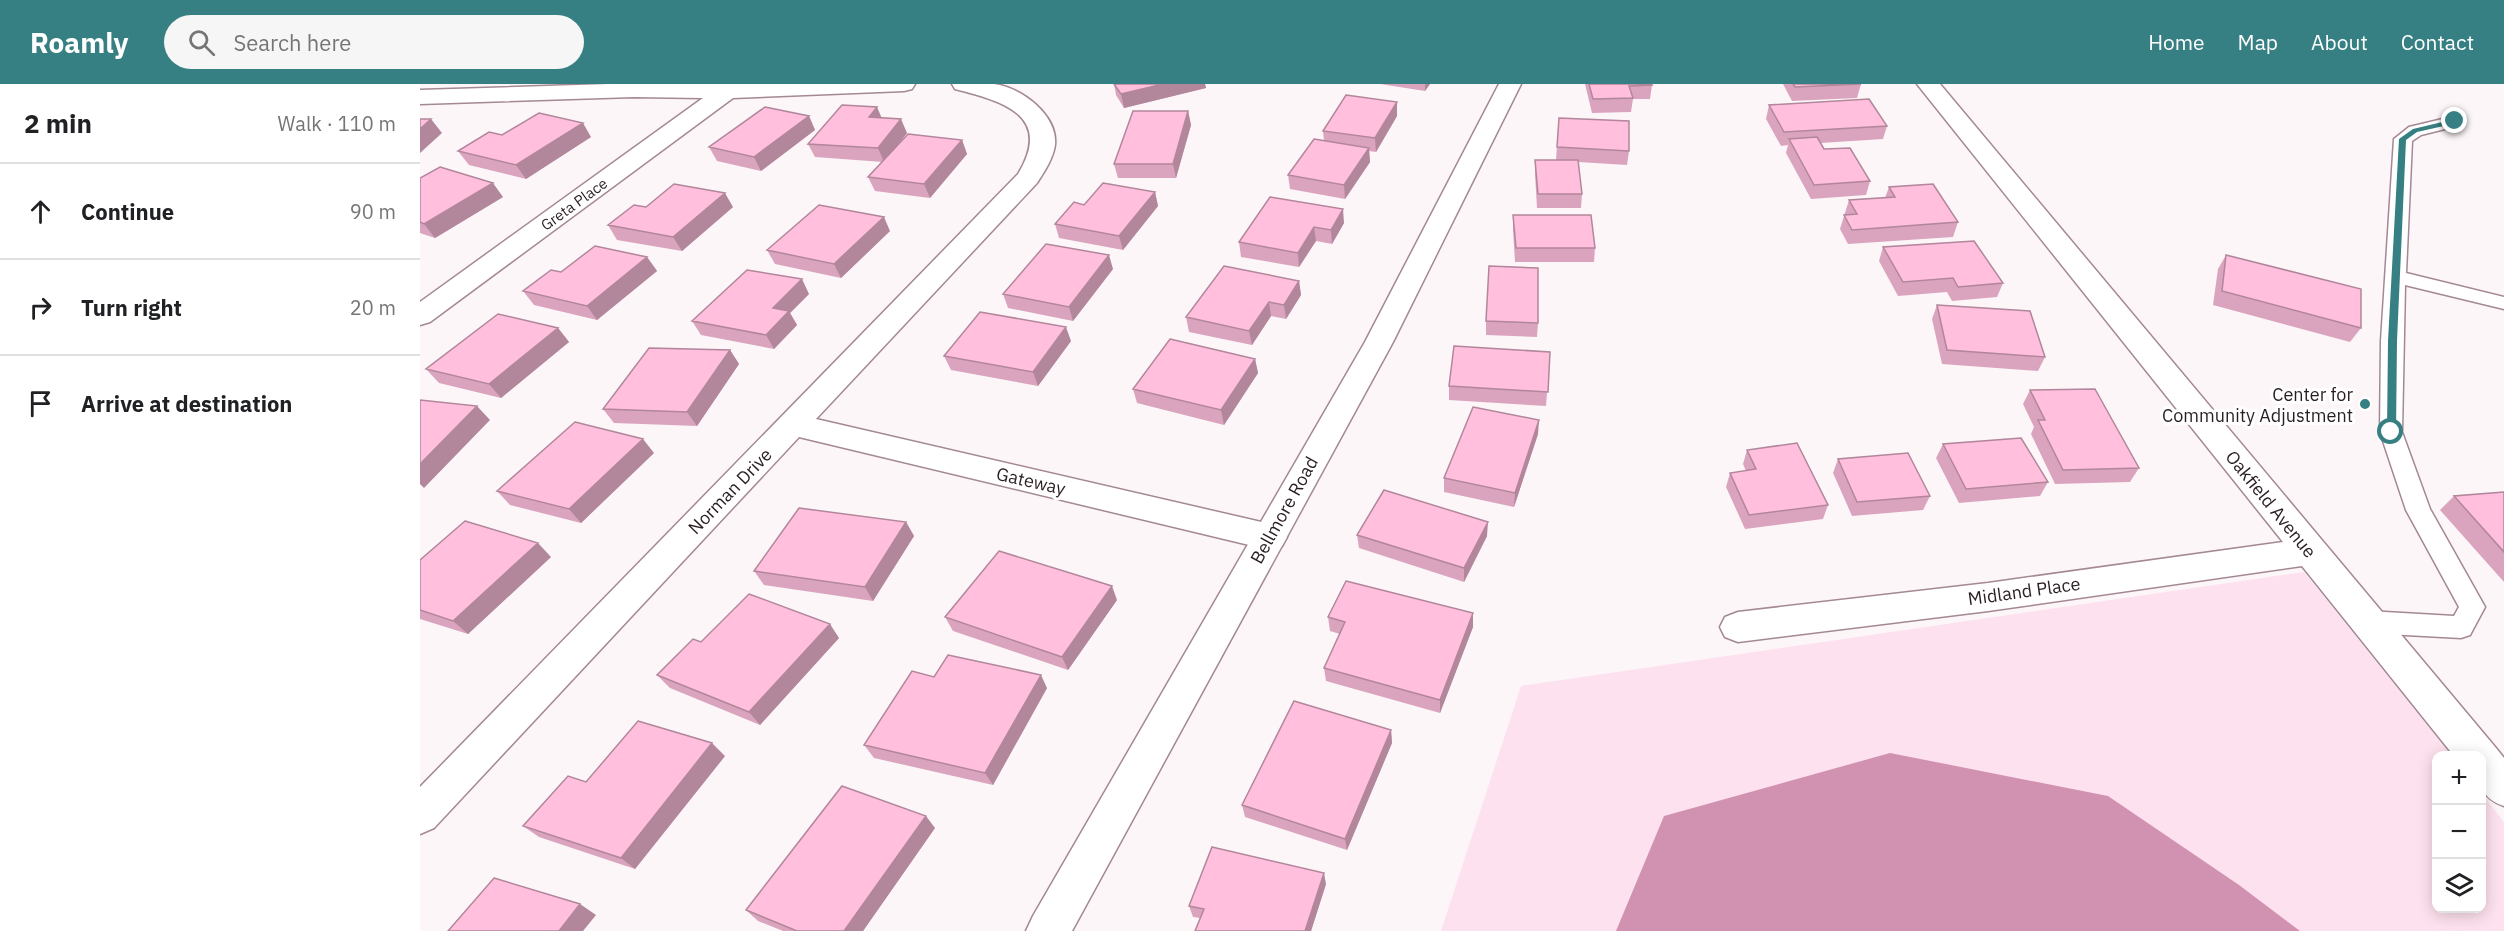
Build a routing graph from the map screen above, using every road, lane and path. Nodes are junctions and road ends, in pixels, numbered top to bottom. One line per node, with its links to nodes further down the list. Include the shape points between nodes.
1 (892, 84): 6 (street)
2 (963, 84): 12 (street, Norman Drive, via 981,86 1023,105 1038,120 1043,139 1040,156 1028,178)
3 (1510, 84): 13 (street, Bellmore Road, via 1379,342)
4 (1928, 84): 14 (street, Oakfield Avenue)
5 (519, 89): 6 (street); 7 (street)
6 (728, 91): 11 (street, Greta Place)
7 (420, 97)
8 (2455, 121): 9 (lane, via 2415,130 2403,139)
9 (2396, 277): 10 (lane); 15 (lane, via 2391,432 2418,510 2472,607 2461,627)
10 (2504, 303)
11 (420, 316)
12 (794, 424): 13 (street, Gateway); 20 (street, Norman Drive)
13 (1270, 537): 21 (street, Bellmore Road)
14 (2310, 552): 15 (street, Oakfield Avenue); 16 (street, Midland Place)
15 (2368, 622): 17 (street, Oakfield Avenue)
16 (1738, 627)
17 (2474, 751)
18 (2486, 766): 19 (street)
19 (2504, 788)
20 (420, 815)
21 (1048, 931)

